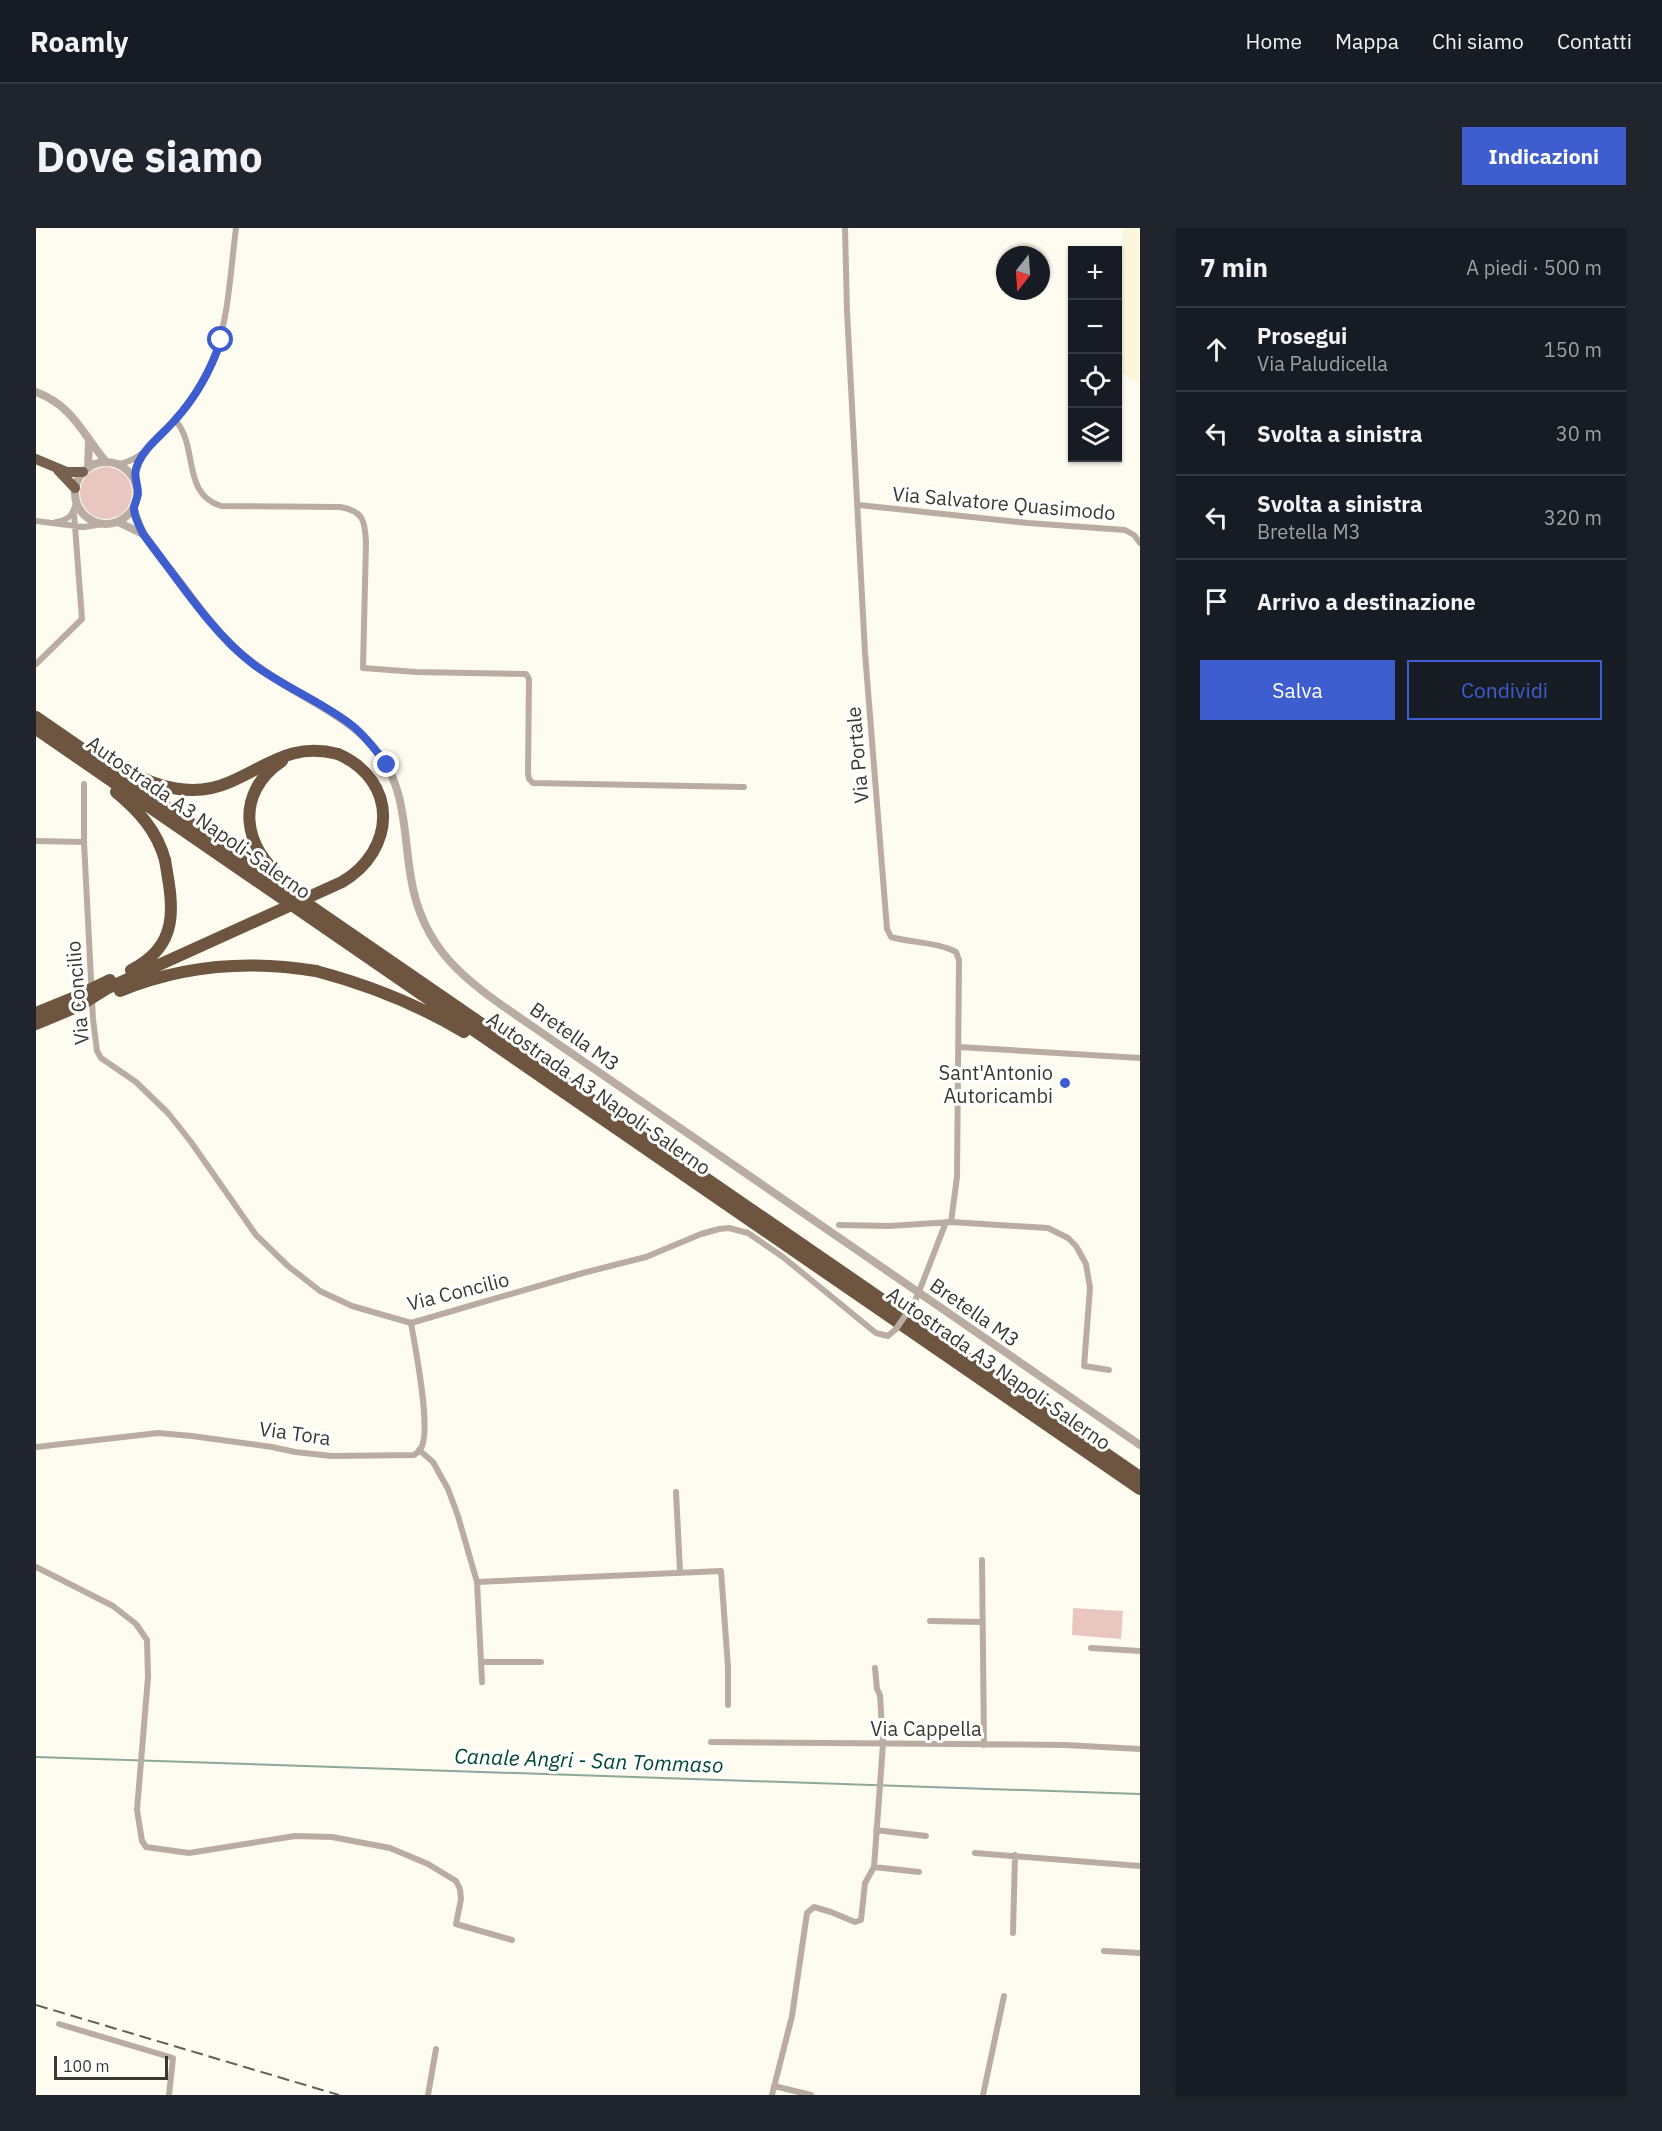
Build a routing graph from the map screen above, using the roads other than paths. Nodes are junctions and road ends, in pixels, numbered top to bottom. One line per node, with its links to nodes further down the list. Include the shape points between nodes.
1 (236, 228): 4 (street, via 227,309 218,349 203,382)
2 (845, 228): 15 (street, Via Portale)
3 (36, 392): 5 (street, via 68,411)
4 (175, 420): 6 (street); 32 (street, via 185,434 196,487 212,503 340,507 356,511 362,518 366,542 363,668 526,674 528,773 533,783)
5 (89, 441): 8 (street); 11 (street)
6 (142, 454): 9 (street); 12 (street)
7 (36, 459): 10 (highway)
8 (106, 462): 9 (street); 11 (street)
9 (118, 464): 12 (street)
10 (56, 467): 11 (highway, via 68,472); 13 (highway)
11 (86, 470): 13 (street)
12 (134, 479): 16 (street, via 138,494)
13 (75, 488): 14 (street)
14 (76, 503): 17 (street); 21 (street, via 84,515)
15 (859, 506): 26 (street, Via Salvatore Quasimodo, via 1125,530); 39 (street, Via Portale, via 865,653 887,929 891,937 956,952)
16 (134, 508): 19 (street); 24 (street, Bretella M3)
17 (74, 513): 20 (street, via 66,520); 22 (street)
18 (36, 522): 20 (street)
19 (118, 522): 21 (street); 24 (street, Bretella M3)
20 (50, 523): 22 (street)
21 (103, 525): 23 (street)
22 (74, 526): 23 (street); 25 (street)
23 (93, 527): 25 (street, via 81,534)
24 (143, 534): 46 (street, Bretella M3, via 232,646 275,679 354,727 387,765 400,796 410,876 420,914 435,945 459,973)
25 (78, 542): 27 (street, via 82,619)
26 (1140, 543)
27 (36, 664)
28 (36, 716): 30 (highway, via 136,775 174,789 200,790 229,783 282,755); 35 (highway, Autostrada A3 Napoli-Salerno)
29 (36, 730): 36 (highway, bridge, via 138,811 157,836 165,860 172,911 164,940 142,964); 41 (highway, Autostrada A3 Napoli-Salerno)
30 (296, 753): 35 (highway, via 273,767 254,794 249,818 253,841 279,875); 36 (highway, bridge, via 309,750 338,754 370,778 382,804 383,823 379,842 365,865 342,882)
31 (84, 784): 34 (street, Via Concilio)
32 (744, 786)
33 (36, 841): 34 (street)
34 (84, 842): 44 (street, Via Concilio, via 93,1019 101,1058 136,1082 168,1113 256,1235 288,1266 335,1299)
35 (373, 949): 49 (highway, Autostrada A3 Napoli-Salerno)
36 (77, 1002): 37 (highway); 38 (highway); 41 (highway, bridge, via 204,968 254,964 316,971 378,990 427,1012)
37 (36, 1013)
38 (36, 1024)
39 (959, 1047): 40 (street); 42 (street, Via Portale, via 957,1177)
40 (1140, 1058)
41 (583, 1106): 50 (highway, Autostrada A3 Napoli-Salerno)
42 (949, 1222): 43 (street); 44 (street, Via Concilio, bridge, via 915,1301 888,1336 876,1333 748,1233 729,1228 701,1234 646,1257); 45 (street, via 1048,1228 1068,1238 1082,1254 1090,1281 1084,1366)
43 (839, 1225)
44 (411, 1323): 48 (street, via 425,1428)
45 (1109, 1370)
46 (1140, 1445)
47 (36, 1447): 48 (street, Via Tora, via 158,1433 332,1456 405,1456)
48 (419, 1450): 55 (street, via 433,1462 448,1489)
49 (1140, 1477)
50 (1140, 1489)
51 (676, 1492): 54 (street)
52 (982, 1560): 57 (street)
53 (36, 1568): 77 (street, via 113,1606 136,1623 147,1640 148,1677 137,1810 146,1847 189,1853 296,1836 350,1839 390,1848 456,1881 461,1899 456,1924)
54 (680, 1572): 55 (street); 64 (street, via 721,1571)
55 (477, 1582): 60 (street)
56 (930, 1621): 57 (street)
57 (982, 1622): 67 (street)
58 (1091, 1648): 59 (street)
59 (1140, 1651)
60 (481, 1662): 61 (street); 63 (street)
61 (541, 1662)
62 (875, 1668): 66 (street)
63 (482, 1682)
64 (728, 1705)
65 (711, 1742): 66 (street, Via Cappella)
66 (883, 1744): 67 (street, Via Cappella); 69 (street)
67 (984, 1744): 68 (street, Via Cappella)
68 (1140, 1749)
69 (876, 1830): 70 (street); 74 (street)
70 (926, 1836)
71 (975, 1853): 72 (street)
72 (1014, 1855): 73 (street); 76 (street)
73 (1140, 1866)
74 (874, 1867): 75 (street); 83 (street, via 865,1883 859,1922 814,1907 807,1913 793,2007)
75 (919, 1872)
76 (1013, 1933)
77 (512, 1940)
78 (1104, 1951): 79 (street)
79 (1140, 1953)
80 (1004, 1996): 88 (street)
81 (59, 2024): 84 (street, via 173,2058)
82 (436, 2049): 85 (street)
83 (774, 2086): 86 (street); 87 (street)
84 (169, 2095)
85 (428, 2095)
86 (772, 2095)
87 (811, 2095)
88 (983, 2095)

